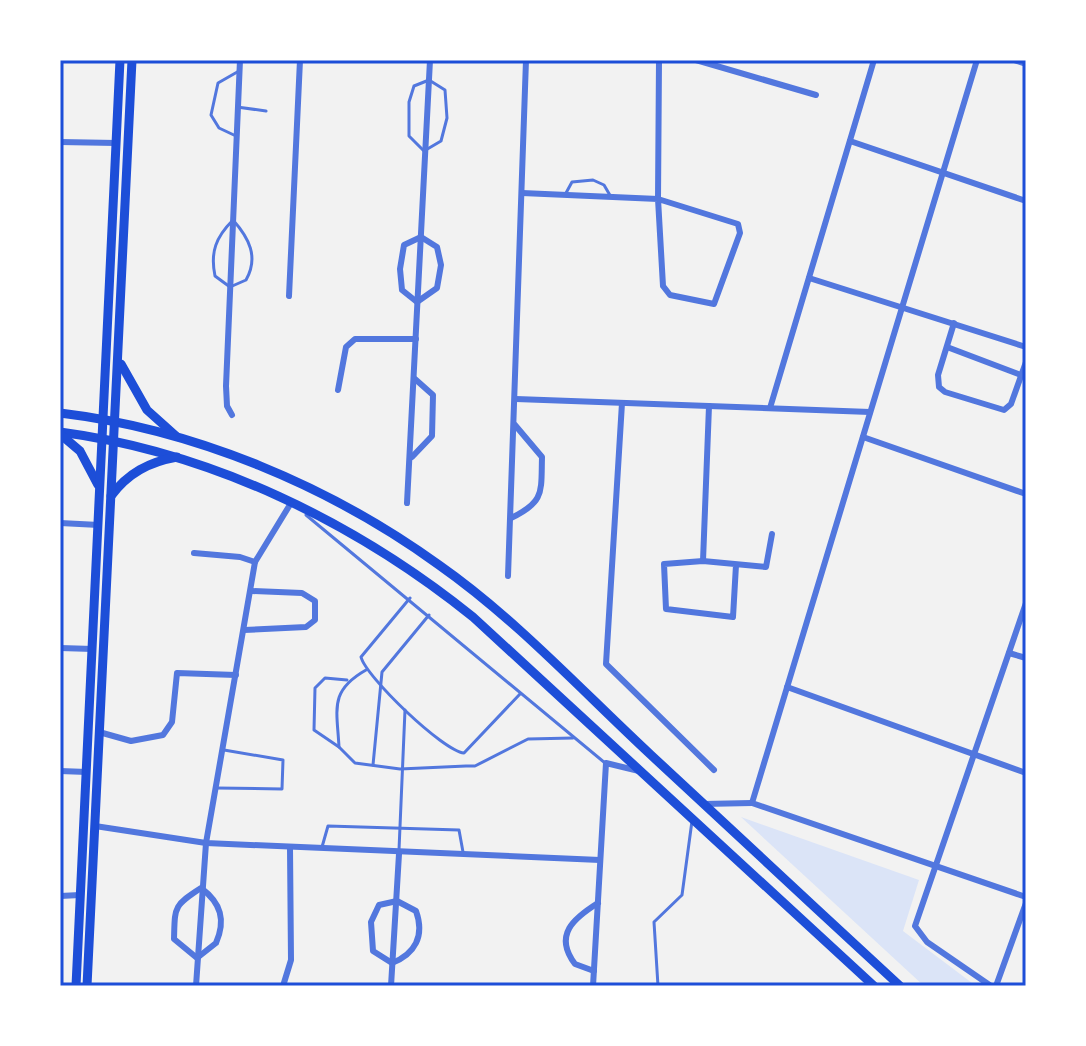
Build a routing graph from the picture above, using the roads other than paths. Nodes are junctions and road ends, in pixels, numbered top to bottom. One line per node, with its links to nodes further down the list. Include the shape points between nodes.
1 (120, 60): 21 (main road)
2 (132, 60): 40 (main road)
3 (240, 60): 13 (street)
4 (300, 60): 33 (street)
5 (430, 60): 14 (street)
6 (526, 60): 24 (street)
7 (659, 60): 27 (street)
8 (696, 60): 15 (street)
9 (874, 60): 19 (street)
10 (977, 60): 23 (street)
11 (1014, 60): 12 (street)
12 (1026, 64)
13 (240, 71): 16 (street); 18 (lane, via 218,83 211,115 219,128)
14 (429, 80): 22 (street); 22 (lane, via 414,86 409,102 409,136); 22 (lane, via 445,90 447,118 441,141)
15 (816, 95)
16 (237, 107): 17 (lane); 18 (street)
17 (266, 111)
18 (236, 136): 29 (street)
19 (850, 141): 23 (street); 31 (street)
20 (60, 142): 21 (street)
21 (116, 143): 52 (main road)
22 (424, 151): 30 (street)
23 (942, 172): 28 (street); 35 (street)
24 (522, 193): 25 (street); 45 (street)
25 (565, 195): 26 (street); 26 (lane, via 572,182 581,179 604,185)
26 (611, 197): 27 (street)
27 (658, 199): 27 (street, via 664,289 670,295 714,304 740,227)
28 (1026, 201)
29 (233, 220): 32 (street); 32 (lane, via 216,239 213,270); 32 (lane, via 250,243 252,259 246,280)
30 (421, 237): 34 (street); 34 (street, via 404,245 400,269 402,290); 34 (street, via 437,247 441,265 437,288)
31 (809, 278): 35 (street); 48 (street)
32 (230, 287): 51 (street, via 226,386)
33 (289, 296)
34 (417, 302): 37 (street)
35 (902, 305): 36 (street); 49 (street)
36 (954, 323): 38 (street); 39 (street)
37 (416, 339): 43 (street); 44 (street, via 355,339 346,347)
38 (947, 347): 42 (street); 42 (street, via 938,381 945,392 1004,410)
39 (1026, 347)
40 (118, 358): 53 (main road); 56 (main road, via 141,402)
41 (1026, 362): 42 (street)
42 (1021, 375)
43 (415, 379): 61 (street); 61 (street, via 433,395 432,436)
44 (338, 390)
45 (516, 399): 46 (street); 54 (street)
46 (622, 403): 47 (street); 102 (street, via 606,664)
47 (709, 406): 48 (street); 72 (street)
48 (770, 408): 49 (street)
49 (870, 412): 57 (street)
50 (60, 413): 52 (main road)
51 (232, 415)
52 (102, 418): 53 (main road); 58 (main road)
53 (116, 421): 56 (main road); 59 (main road)
54 (515, 425): 67 (street); 67 (street, via 542,457 540,494 530,509)
55 (60, 433): 58 (main road); 62 (main road, via 89,464)
56 (176, 436): 109 (main road, via 347,508 440,565)
57 (863, 437): 63 (street); 89 (street)
58 (101, 438): 59 (main road); 62 (main road)
59 (115, 441): 60 (main road); 64 (main road)
60 (177, 457): 64 (main road, via 145,466); 65 (main road)
61 (411, 457): 66 (street)
62 (100, 492): 69 (main road)
63 (1026, 494)
64 (109, 499): 92 (main road)
65 (291, 503): 73 (street); 77 (lane); 104 (main road, via 430,583)
66 (407, 503)
67 (511, 518): 75 (street)
68 (60, 523): 69 (street)
69 (99, 525): 82 (main road)
70 (772, 534): 74 (street, via 768,566)
71 (194, 553): 73 (street)
72 (703, 561): 74 (street); 74 (street, via 663,565 668,611 733,617)
73 (255, 562): 76 (street)
74 (736, 565)
75 (508, 576)
76 (252, 591): 80 (street); 80 (street, via 308,595 315,601 315,620 306,627)
77 (410, 598): 79 (lane); 85 (lane, via 362,653)
78 (1026, 603): 83 (street)
79 (430, 615): 88 (lane, via 385,666); 90 (lane)
80 (244, 630): 86 (street)
81 (60, 648): 82 (street)
82 (93, 649): 105 (main road)
83 (1009, 653): 84 (street); 96 (street)
84 (1026, 658)
85 (366, 670): 87 (lane); 88 (lane)
86 (236, 675): 92 (street, via 177,673 172,722 163,735 131,741); 95 (street)
87 (349, 680): 94 (lane, via 336,701); 94 (lane, via 325,678 315,688 314,730)
88 (379, 683): 91 (lane); 99 (lane)
89 (787, 687): 96 (street); 108 (street)
90 (520, 694): 93 (lane); 97 (lane)
91 (405, 709): 97 (lane, via 453,750); 101 (lane)
92 (99, 732): 111 (main road)
93 (573, 738): 98 (lane); 100 (lane, via 528,739)
94 (339, 747): 99 (lane, via 355,763)
95 (222, 750): 107 (street); 107 (lane, via 283,760 282,789)
96 (974, 751): 106 (street); 119 (street)
97 (464, 753): 100 (lane)
98 (606, 763): 104 (street); 118 (street)
99 (373, 765): 101 (lane)
100 (466, 766): 101 (lane)
101 (400, 769): 112 (lane)
102 (714, 770)
103 (60, 771): 105 (street)
104 (642, 771): 110 (main road)
105 (87, 772): 121 (main road)
106 (1026, 773)
107 (216, 788): 113 (street)
108 (752, 803): 109 (street); 119 (street)
109 (703, 804): 139 (main road)
110 (692, 817): 137 (lane, via 682,895 654,922); 138 (main road)
111 (95, 826): 113 (street); 127 (main road)
112 (400, 828): 115 (lane, via 328,826); 116 (lane); 117 (lane, via 459,830)
113 (206, 843): 114 (street); 120 (street)
114 (290, 848): 115 (street); 134 (street, via 291,960)
115 (322, 849): 116 (street)
116 (399, 854): 117 (street); 124 (street)
117 (463, 856): 118 (street)
118 (600, 860): 125 (street)
119 (935, 866): 123 (street); 140 (street, via 916,931)
120 (201, 888): 128 (street); 128 (street, via 217,901 221,915 216,943); 128 (street, via 175,910 174,939)
121 (80, 895): 122 (street); 127 (main road)
122 (60, 896)
123 (1026, 897)
124 (397, 901): 129 (street); 129 (street, via 416,911 418,940 409,955); 129 (street, via 379,905 371,922 373,951)
125 (598, 903): 130 (street); 130 (street, via 574,918 565,941 575,964)
126 (1026, 903): 140 (street)
127 (84, 933): 131 (main road); 132 (main road)
128 (197, 958): 133 (street)
129 (392, 963): 135 (street)
130 (594, 971): 136 (street)
131 (76, 986)
132 (87, 986)
133 (196, 986)
134 (283, 986)
135 (391, 986)
136 (593, 986)
137 (658, 986)
138 (874, 986)
139 (900, 986)
140 (994, 986)

